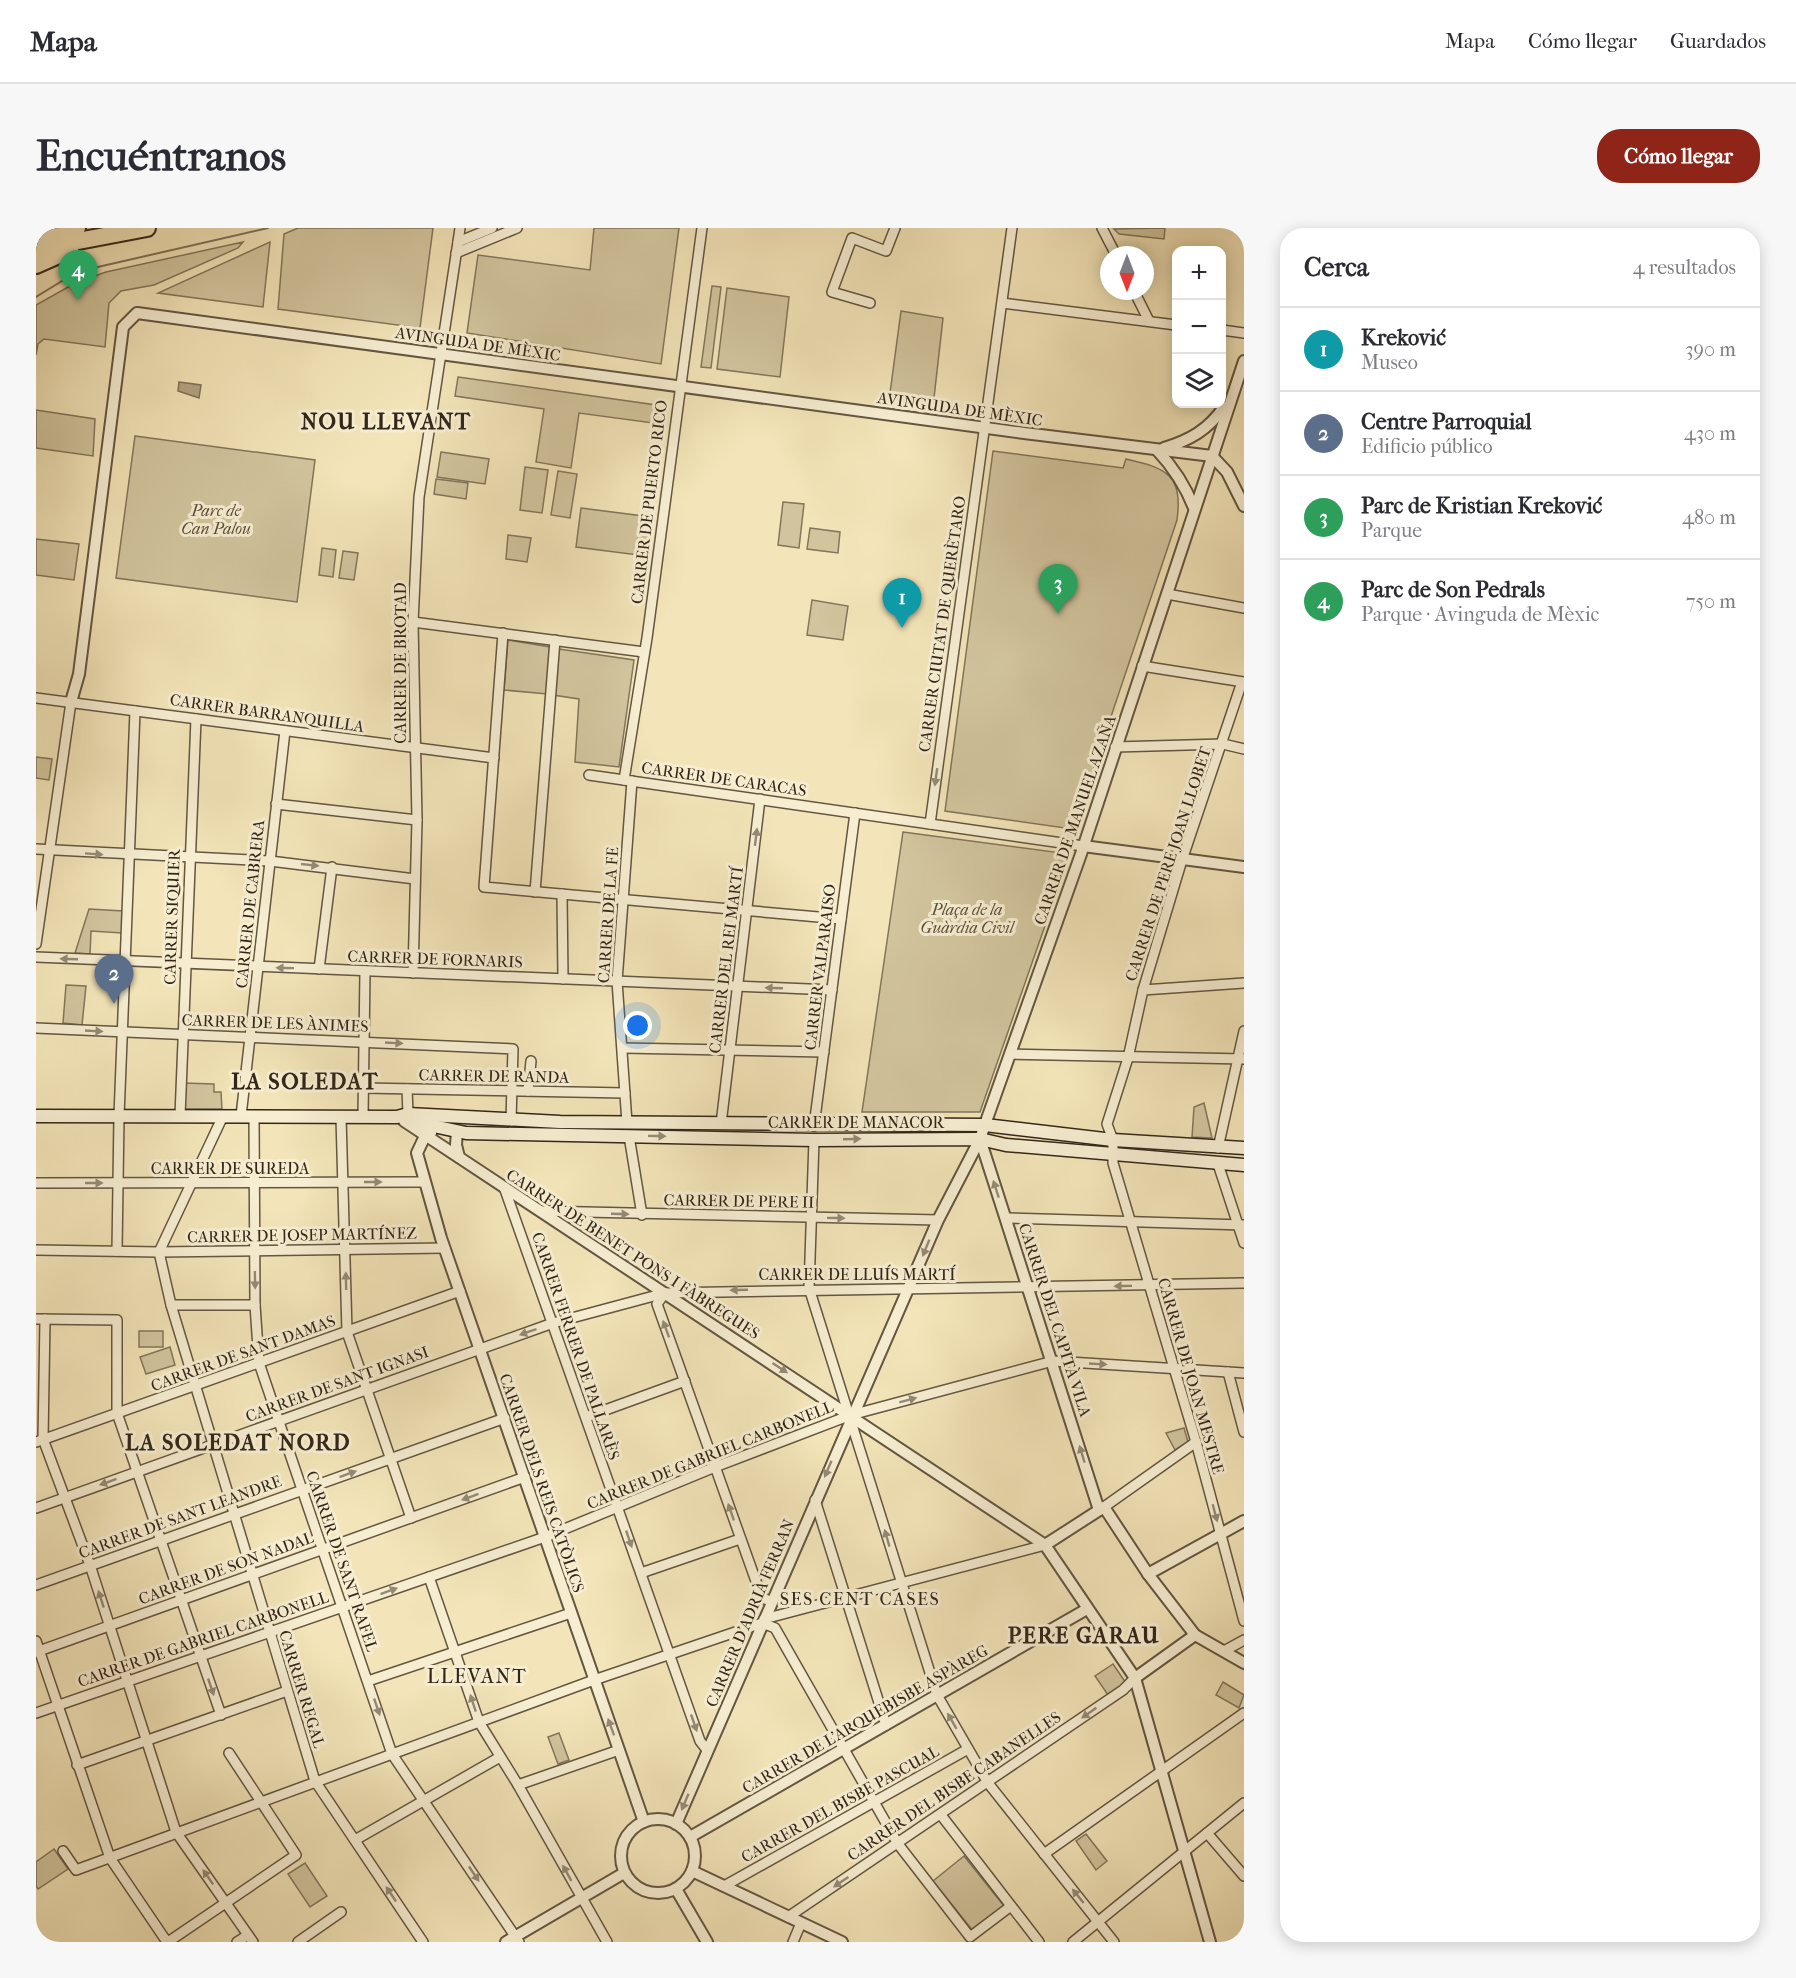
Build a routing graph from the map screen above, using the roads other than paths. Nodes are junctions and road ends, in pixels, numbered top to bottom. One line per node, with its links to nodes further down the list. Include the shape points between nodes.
1 (77, 228): 10 (highway)
2 (147, 228): 11 (highway)
3 (460, 228): 12 (street, CARRER DE BROTAD)
4 (492, 228): 12 (street)
5 (517, 228): 15 (street)
6 (702, 228): 26 (street, CARRER DE PUERTO RICO)
7 (895, 228): 18 (street, via 886,251 852,238 832,292)
8 (1012, 228): 19 (street)
9 (1102, 228): 13 (street)
10 (36, 235)
11 (96, 239): 14 (highway); 16 (highway)
12 (458, 242): 15 (street, CARRER DE BROTAD)
13 (1111, 246)
14 (36, 249)
15 (456, 253): 24 (street, CARRER DE BROTAD)
16 (36, 265)
17 (1138, 300): 20 (street)
18 (870, 303)
19 (1002, 303): 20 (street); 28 (street)
20 (1149, 321): 21 (street)
21 (1172, 324)
22 (1226, 331): 23 (street)
23 (1244, 333)
24 (440, 354): 26 (street, AVINGUDA DE MÈXIC); 35 (street, CARRER DE BROTAD, via 419,497); 42 (street, AVINGUDA DE MÈXIC, via 137,313 123,327 79,674)
25 (1244, 361): 27 (street, CARRER DE MANUEL AZAÑA)
26 (679, 386): 28 (street, AVINGUDA DE MÈXIC); 38 (street, CARRER DE PUERTO RICO)
27 (1230, 397): 29 (street, CARRER DE MANUEL AZAÑA, via 1204,430 1187,441); 30 (street, CARRER DE MANUEL AZAÑA)
28 (985, 428): 29 (street, AVINGUDA DE MÈXIC); 57 (street, CARRER CIUTAT DE QUERÈTARO, one-way to 57)
29 (1157, 450): 30 (street, AVINGUDA DE MÈXIC); 32 (street, via 1187,488)
30 (1212, 456): 31 (street, via 1227,472); 32 (street, CARRER DE MANUEL AZAÑA)
31 (1244, 506)
32 (1194, 508): 33 (street, CARRER DE MANUEL AZAÑA)
33 (1167, 594): 34 (street); 39 (street, CARRER DE MANUEL AZAÑA)
34 (1244, 608)
35 (413, 621): 36 (street); 48 (street, CARRER DE BROTAD)
36 (503, 633): 37 (street); 50 (street)
37 (555, 640): 38 (street); 68 (street)
38 (644, 652): 52 (street, CARRER DE PUERTO RICO)
39 (1142, 666): 40 (street); 47 (street, CARRER DE MANUEL AZAÑA)
40 (1243, 682): 46 (street, CARRER DE PERE JOAN LLOBET)
41 (36, 698): 42 (street, CARRER BARRANQUILLA)
42 (71, 702): 43 (street, CARRER BARRANQUILLA); 60 (street)
43 (135, 711): 44 (street, CARRER BARRANQUILLA); 61 (street)
44 (196, 719): 45 (street, CARRER BARRANQUILLA); 62 (street, CARRER SIQUIER)
45 (285, 730): 48 (street, CARRER BARRANQUILLA); 54 (street, CARRER DE CABRERA)
46 (1223, 744): 47 (street); 49 (street); 63 (street, CARRER DE PERE JOAN LLOBET)
47 (1115, 747): 58 (street, CARRER DE MANUEL AZAÑA)
48 (415, 748): 50 (street, CARRER BARRANQUILLA); 56 (street, CARRER DE BROTAD)
49 (1244, 749)
50 (494, 758): 68 (street, via 484,887)
51 (589, 775): 52 (street, CARRER DE CARACAS)
52 (628, 781): 53 (street, CARRER DE CARACAS); 70 (street, CARRER DE LA FE)
53 (760, 800): 55 (street, CARRER DE CARACAS); 71 (street, CARRER DEL REI MARTÍ, one-way to 53)
54 (276, 804): 56 (street); 64 (street, CARRER DE CABRERA)
55 (855, 813): 57 (street); 72 (street, CARRER VALPARAISO)
56 (417, 820): 67 (street, CARRER DE BROTAD)
57 (930, 824): 58 (street)
58 (1083, 846): 63 (street); 96 (street, CARRER DE MANUEL AZAÑA)
59 (36, 849): 60 (street)
60 (50, 851): 61 (street, one-way to 61); 73 (street)
61 (130, 856): 62 (street); 75 (street)
62 (190, 856): 64 (street); 76 (street, CARRER SIQUIER)
63 (1182, 860): 66 (street); 86 (street, CARRER DE PERE JOAN LLOBET)
64 (270, 861): 65 (street, one-way to 65); 77 (street, CARRER DE CABRERA)
65 (332, 867): 67 (street); 78 (street)
66 (1244, 867)
67 (415, 879): 80 (street, CARRER DE BROTAD)
68 (535, 892): 69 (street)
69 (562, 894): 70 (street); 81 (street)
70 (625, 900): 71 (street); 82 (street, CARRER DE LA FE)
71 (747, 911): 72 (street); 84 (street, CARRER DEL REI MARTÍ)
72 (841, 919): 85 (street, CARRER VALPARAISO)
73 (36, 945)
74 (36, 957): 75 (street, CARRER DE FORNARIS, one-way to 74)
75 (126, 961): 76 (street, CARRER DE FORNARIS); 89 (street)
76 (186, 963): 77 (street, CARRER DE FORNARIS); 90 (street, CARRER SIQUIER)
77 (258, 967): 78 (street, CARRER DE FORNARIS, one-way to 77); 91 (street, CARRER DE CABRERA)
78 (319, 969): 79 (street, CARRER DE FORNARIS)
79 (365, 971): 80 (street, CARRER DE FORNARIS); 92 (street)
80 (413, 973): 81 (street, CARRER DE FORNARIS)
81 (563, 979): 82 (street, CARRER DE FORNARIS)
82 (617, 981): 84 (street, CARRER DE FORNARIS); 93 (street, CARRER DE LA FE)
83 (1244, 983): 86 (street)
84 (738, 986): 85 (street, CARRER DE FORNARIS, one-way to 84); 94 (street, CARRER DEL REI MARTÍ)
85 (832, 990): 95 (street, CARRER VALPARAISO)
86 (1143, 990): 97 (street, CARRER DE PERE JOAN LLOBET)
87 (36, 1028): 89 (street, CARRER DE LES ÀNIMES, one-way to 89)
88 (1244, 1031): 98 (street)
89 (123, 1032): 90 (street, CARRER DE LES ÀNIMES); 106 (street)
90 (182, 1035): 91 (street, CARRER DE LES ÀNIMES); 107 (street, CARRER SIQUIER)
91 (250, 1036): 92 (street, CARRER DE LES ÀNIMES); 109 (street, CARRER DE CABRERA)
92 (363, 1042): 100 (street); 102 (street, CARRER DE LES ÀNIMES, one-way to 102, via 513,1048)
93 (624, 1048): 94 (street); 104 (street, CARRER DE LA FE)
94 (730, 1049): 95 (street); 114 (street, CARRER DEL REI MARTÍ)
95 (824, 1052): 116 (street, CARRER VALPARAISO)
96 (1010, 1054): 97 (street); 115 (street, CARRER DE MANUEL AZAÑA)
97 (1128, 1058): 98 (street); 124 (street, CARRER DE PERE JOAN LLOBET, via 1107,1124)
98 (1241, 1059): 125 (street)
99 (531, 1061): 103 (street)
100 (363, 1088): 101 (street, CARRER DE RANDA); 111 (street)
101 (407, 1089): 102 (street, CARRER DE RANDA); 112 (street)
102 (512, 1091): 103 (street, CARRER DE RANDA); 113 (street)
103 (528, 1091): 104 (street, CARRER DE RANDA)
104 (625, 1093): 119 (street, CARRER DE LA FE)
105 (36, 1116): 106 (main road, CARRER DE MANACOR)
106 (119, 1116): 107 (main road, CARRER DE MANACOR); 136 (street)
107 (180, 1116): 108 (main road, CARRER DE MANACOR)
108 (223, 1116): 109 (main road, CARRER DE MANACOR); 137 (street)
109 (247, 1116): 110 (main road, CARRER DE MANACOR); 132 (street, CARRER DE SANT RAFEL)
110 (340, 1117): 111 (main road, CARRER DE MANACOR); 133 (street)
111 (363, 1117): 112 (main road, CARRER DE MANACOR)
112 (407, 1120): 117 (main road, CARRER DE MANACOR); 118 (main road, CARRER DE MANACOR); 120 (street, CARRER DE BENET PONS I FÀBREGUES); 127 (street, CARRER DELS REIS CATÒLICS)
113 (511, 1121): 117 (main road, CARRER DE MANACOR); 119 (main road, CARRER DE MANACOR)
114 (721, 1124): 116 (main road, CARRER DE MANACOR); 119 (main road, CARRER DE MANACOR)
115 (985, 1125): 116 (main road, CARRER DE MANACOR); 122 (street, CARRER DE MANUEL AZAÑA); 124 (main road, CARRER DE MANACOR)
116 (814, 1126): 121 (main road, via 776,1131)
117 (466, 1127): 118 (main road, CARRER DE MANACOR); 119 (main road, CARRER DE MANACOR); 128 (street)
118 (444, 1128): 120 (street)
119 (628, 1129): 121 (main road, CARRER DE MANACOR, one-way to 121); 140 (street, CARRER DE LA FE)
120 (425, 1136): 127 (street); 128 (street, CARRER DE BENET PONS I FÀBREGUES)
121 (759, 1139): 123 (main road, CARRER DE MANACOR)
122 (980, 1139): 123 (main road, CARRER DE MANACOR, one-way to 122); 129 (main road, CARRER DE MANACOR); 142 (street, CARRER DEL CAPITÀ VILA, one-way to 122); 143 (street, CARRER DE MANUEL AZAÑA)
123 (814, 1140): 141 (street)
124 (1113, 1140): 125 (main road, CARRER DE MANACOR); 129 (street, CARRER DE JOAN MESTRE)
125 (1218, 1148): 126 (main road, CARRER DE MANACOR)
126 (1244, 1148)
127 (417, 1153): 128 (street, via 429,1148); 134 (street, CARRER DELS REIS CATÒLICS)
128 (455, 1154): 138 (street, CARRER DE BENET PONS I FÀBREGUES)
129 (1112, 1154): 130 (main road, CARRER DE MANACOR); 144 (street, CARRER DE JOAN MESTRE)
130 (1218, 1164): 131 (main road, CARRER DE MANACOR); 145 (street)
131 (1244, 1165)
132 (255, 1182): 133 (street, CARRER DE SUREDA); 137 (street, CARRER DE SUREDA); 151 (street, CARRER DE SANT RAFEL)
133 (343, 1182): 134 (street, CARRER DE SUREDA, one-way to 134); 148 (street)
134 (424, 1182): 147 (street, CARRER DELS REIS CATÒLICS)
135 (36, 1183): 136 (street, CARRER DE SUREDA, one-way to 136)
136 (119, 1183): 137 (street, CARRER DE SUREDA); 150 (street)
137 (193, 1183): 152 (street)
138 (504, 1187): 139 (street, CARRER DE BENET PONS I FÀBREGUES); 163 (street, CARRER FERRER DE PALLARÈS)
139 (541, 1211): 140 (street, CARRER DE PERE II, one-way to 140); 159 (street, CARRER DE BENET PONS I FÀBREGUES)
140 (642, 1215): 141 (street, CARRER DE PERE II)
141 (811, 1218): 143 (street, CARRER DE PERE II, one-way to 143); 155 (street)
142 (1006, 1218): 144 (street); 156 (street, CARRER DEL CAPITÀ VILA)
143 (938, 1220): 157 (street, CARRER DE MANUEL AZAÑA, one-way to 157)
144 (1131, 1222): 145 (street); 154 (street, CARRER DE JOAN MESTRE)
145 (1241, 1225): 146 (street)
146 (1244, 1243)
147 (445, 1248): 148 (street, CARRER DE JOSEP MARTÍNEZ); 158 (street, CARRER DELS REIS CATÒLICS)
148 (345, 1249): 151 (street, CARRER DE JOSEP MARTÍNEZ); 164 (street, one-way to 148)
149 (36, 1250): 150 (street)
150 (117, 1251): 152 (street, CARRER DE JOSEP MARTÍNEZ)
151 (255, 1251): 152 (street, CARRER DE JOSEP MARTÍNEZ); 161 (street, CARRER DE SANT RAFEL, one-way to 161)
152 (159, 1252): 160 (street)
153 (1244, 1283): 154 (street, CARRER DE LLUÍS MARTÍ)
154 (1149, 1286): 156 (street, CARRER DE LLUÍS MARTÍ, one-way to 156); 168 (street, CARRER DE JOAN MESTRE)
155 (809, 1288): 157 (street, CARRER DE LLUÍS MARTÍ); 159 (street, CARRER DE LLUÍS MARTÍ, one-way to 159); 175 (street)
156 (1029, 1288): 157 (street, CARRER DE LLUÍS MARTÍ); 166 (street, CARRER DEL CAPITÀ VILA)
157 (909, 1289): 175 (street, CARRER D'ADRIÀ FERRAN)
158 (460, 1292): 164 (street, CARRER DE SANT DAMAS); 165 (street, CARRER DELS REIS CATÒLICS)
159 (665, 1293): 163 (street, CARRER DE LLUÍS MARTÍ); 171 (street, one-way to 159, via 657,1304); 175 (street, CARRER DE BENET PONS I FÀBREGUES, one-way to 175)
160 (171, 1305): 161 (street); 172 (street, CARRER REGAL)
161 (255, 1305): 167 (street, CARRER DE SANT RAFEL)
162 (41, 1319): 174 (street, via 117,1320); 180 (street)
163 (553, 1323): 165 (street, CARRER DE LLUÍS MARTÍ, one-way to 165); 176 (street, CARRER FERRER DE PALLARÈS)
164 (347, 1332): 167 (street, CARRER DE SANT DAMAS); 173 (street)
165 (480, 1349): 173 (street, CARRER DE SANT IGNASI); 177 (street, CARRER DELS REIS CATÒLICS)
166 (1053, 1361): 168 (street, CARRER DE GABRIEL CARBONELL, one-way to 168); 175 (street, CARRER DE GABRIEL CARBONELL, one-way to 166); 192 (street, CARRER DEL CAPITÀ VILA, one-way to 166)
167 (259, 1364): 172 (street, CARRER DE SANT DAMAS); 178 (street, CARRER DE SANT RAFEL)
168 (1173, 1368): 169 (street, CARRER DE GABRIEL CARBONELL); 181 (street, CARRER DE JOAN MESTRE)
169 (1228, 1372): 170 (street, CARRER DE GABRIEL CARBONELL); 179 (street)
170 (1244, 1373)
171 (685, 1381): 176 (street); 184 (street)
172 (194, 1387): 174 (street, CARRER DE SANT DAMAS); 182 (street, CARRER REGAL)
173 (366, 1390): 178 (street, CARRER DE SANT IGNASI); 183 (street)
174 (117, 1413): 180 (street, CARRER DE SANT DAMAS); 185 (street)
175 (851, 1415): 184 (street, CARRER DE GABRIEL CARBONELL); 189 (street, CARRER D'ADRIÀ FERRAN, one-way to 189); 200 (street, CARRER DE BENET PONS I FÀBREGUES); 207 (street, one-way to 175)
176 (586, 1417): 190 (street, CARRER FERRER DE PALLARÈS)
177 (505, 1418): 183 (street, CARRER DE SANT LEANDRE); 186 (street, CARRER DELS REIS CATÒLICS)
178 (279, 1421): 182 (street, CARRER DE SANT IGNASI); 187 (street, CARRER DE SANT RAFEL)
179 (1244, 1432)
180 (40, 1441): 188 (street)
181 (1196, 1442): 192 (street); 196 (street, CARRER DE JOAN MESTRE, one-way to 196)
182 (212, 1445): 185 (street, CARRER DE SANT IGNASI); 193 (street, CARRER REGAL)
183 (391, 1458): 187 (street, CARRER DE SANT LEANDRE, one-way to 183); 194 (street)
184 (715, 1467): 190 (street, CARRER DE GABRIEL CARBONELL); 198 (street, one-way to 184)
185 (137, 1472): 188 (street, CARRER DE SANT IGNASI, one-way to 188); 199 (street)
186 (525, 1477): 194 (street, CARRER DE SON NADAL, one-way to 194); 197 (street, CARRER DELS REIS CATÒLICS)
187 (301, 1490): 193 (street, CARRER DE SANT LEANDRE); 201 (street, CARRER DE SANT RAFEL)
188 (66, 1497): 191 (street, CARRER DE SANT IGNASI); 202 (street)
189 (815, 1500): 209 (street); 211 (street, CARRER D'ADRIÀ FERRAN)
190 (618, 1507): 197 (street, CARRER DE GABRIEL CARBONELL); 203 (street, CARRER FERRER DE PALLARÈS, one-way to 203)
191 (36, 1508)
192 (1102, 1508): 200 (street); 204 (street, CARRER DEL CAPITÀ VILA)
193 (233, 1515): 199 (street, CARRER DE SANT LEANDRE); 205 (street, CARRER REGAL)
194 (411, 1518): 201 (street, CARRER DE SON NADAL)
195 (1244, 1521): 196 (street)
196 (1221, 1534): 204 (street); 216 (street, CARRER DE JOAN MESTRE)
197 (545, 1537): 206 (street, CARRER DE GABRIEL CARBONELL); 214 (street, CARRER DELS REIS CATÒLICS)
198 (740, 1539): 203 (street); 211 (street, via 762,1598)
199 (161, 1540): 202 (street, CARRER DE SANT LEANDRE); 210 (street)
200 (1045, 1545): 207 (street); 213 (street)
201 (322, 1550): 205 (street, CARRER DE SON NADAL); 212 (street, CARRER DE SANT RAFEL)
202 (90, 1565): 208 (street, CARRER DE SANT LEANDRE); 217 (street, one-way to 202)
203 (641, 1574): 225 (street, CARRER FERRER DE PALLARÈS)
204 (1148, 1574): 219 (street, CARRER DEL CAPITÀ VILA)
205 (252, 1575): 210 (street, CARRER DE SON NADAL); 218 (street, CARRER REGAL)
206 (429, 1577): 212 (street, CARRER DE GABRIEL CARBONELL, one-way to 206); 224 (street)
207 (901, 1584): 209 (street); 233 (street)
208 (36, 1585)
209 (847, 1599): 215 (street); 239 (street)
210 (181, 1600): 217 (street, CARRER DE SON NADAL); 226 (street)
211 (771, 1601): 215 (street, CARRER D'ADRIÀ FERRAN)
212 (343, 1608): 218 (street, CARRER DE GABRIEL CARBONELL); 231 (street, CARRER DE SANT RAFEL)
213 (1087, 1609): 228 (street); 233 (street, CARRER DE L'ARQUEBISBE ASPÀREG)
214 (571, 1613): 224 (street); 229 (street, CARRER DELS REIS CATÒLICS)
215 (763, 1621): 225 (street); 241 (street, via 775,1628); 244 (street, CARRER D'ADRIÀ FERRAN)
216 (1244, 1621)
217 (110, 1626): 223 (street, CARRER DE SON NADAL); 230 (street)
218 (269, 1632): 226 (street, CARRER DE GABRIEL CARBONELL); 232 (street, CARRER REGAL)
219 (1195, 1635): 222 (street); 228 (street)
220 (1244, 1640): 222 (street)
221 (36, 1641): 223 (street)
222 (1224, 1651): 227 (street)
223 (38, 1652): 234 (street)
224 (456, 1652): 231 (street); 238 (street, one-way to 224)
225 (670, 1654): 229 (street); 244 (street, CARRER FERRER DE PALLARÈS, one-way to 244, via 700,1741)
226 (200, 1656): 230 (street, CARRER DE GABRIEL CARBONELL); 237 (street, one-way to 237)
227 (1244, 1663)
228 (1136, 1678): 249 (street); 251 (street, CARRER DEL BISBE CABANELLES, one-way to 251)
229 (594, 1680): 238 (street); 243 (street, CARRER DELS REIS CATÒLICS, one-way to 229)
230 (126, 1681): 234 (street, CARRER DE GABRIEL CARBONELL); 240 (street)
231 (368, 1681): 246 (street, CARRER DE SANT RAFEL, one-way to 246)
232 (287, 1691): 237 (street); 250 (street, CARRER REGAL)
233 (937, 1695): 239 (street, CARRER DE L'ARQUEBISBE ASPÀREG); 242 (street, one-way to 233)
234 (56, 1705): 235 (street, CARRER DE GABRIEL CARBONELL); 248 (street)
235 (36, 1713)
236 (1244, 1713): 249 (street)
237 (221, 1715): 240 (street)
238 (479, 1722): 246 (street); 247 (street)
239 (886, 1725): 241 (street, CARRER DE L'ARQUEBISBE ASPÀREG)
240 (146, 1741): 248 (street); 260 (street)
241 (844, 1749): 254 (street); 262 (street, CARRER DE L'ARQUEBISBE ASPÀREG)
242 (968, 1749): 251 (street); 254 (street, CARRER DEL BISBE PASCUAL)
243 (619, 1750): 252 (street); 258 (street, CARRER DELS REIS CATÒLICS)
244 (707, 1750): 259 (street, CARRER D'ADRIÀ FERRAN, one-way to 259)
245 (230, 1753): 255 (street)
246 (392, 1754): 250 (street); 253 (street, CARRER DE SANT RAFEL)
247 (500, 1756): 252 (street); 253 (street)
248 (77, 1765): 268 (street)
249 (1163, 1771): 266 (street); 267 (street)
250 (315, 1781): 255 (street); 263 (street, CARRER REGAL)
251 (988, 1783): 257 (street, CARRER DEL BISBE CABANELLES); 267 (street)
252 (518, 1785): 274 (street, one-way to 252)
253 (423, 1800): 263 (street); 283 (street, CARRER DE SANT RAFEL, one-way to 283)
254 (874, 1802): 264 (street); 272 (street, CARRER DEL BISBE PASCUAL)
255 (261, 1803): 260 (street); 275 (street, via 296,1855)
256 (1244, 1803): 261 (street)
257 (941, 1815): 264 (street, CARRER DEL BISBE CABANELLES); 276 (street)
258 (644, 1821): 259 (street, via 655,1819); 270 (street, via 633,1828 623,1843)
259 (676, 1824): 262 (street)
260 (176, 1832): 268 (street); 275 (street, one-way to 260)
261 (1207, 1833): 266 (street); 271 (street)
262 (690, 1837): 269 (street, via 694,1848)
263 (355, 1840): 287 (street, CARRER REGAL, one-way to 263)
264 (898, 1844): 276 (street, via 970,1937); 278 (street, CARRER DEL BISBE CABANELLES, one-way to 278)
265 (63, 1851): 268 (street, via 76,1870)
266 (1184, 1851): 279 (street); 295 (street)
267 (1044, 1854): 279 (street, one-way to 267)
268 (110, 1858): 284 (street)
269 (692, 1871): 272 (street); 273 (street)
270 (624, 1874): 273 (street, via 641,1890 664,1893); 274 (street)
271 (1244, 1876)
272 (726, 1885): 278 (street)
273 (676, 1889): 289 (street)
274 (582, 1898): 283 (street); 288 (street)
275 (226, 1902): 281 (street); 284 (street)
276 (1011, 1906): 292 (street)
277 (340, 1912): 282 (street)
278 (788, 1917): 280 (street)
279 (1098, 1921): 293 (street); 294 (street)
280 (801, 1923): 290 (street); 291 (street)
281 (251, 1938): 285 (street)
282 (311, 1938): 286 (street)
283 (514, 1940)
284 (168, 1942)
285 (237, 1942)
286 (298, 1942)
287 (423, 1942)
288 (607, 1942)
289 (707, 1942)
290 (793, 1942)
291 (842, 1942)
292 (1039, 1942)
293 (1073, 1942)
294 (1114, 1942)
295 (1210, 1942)

